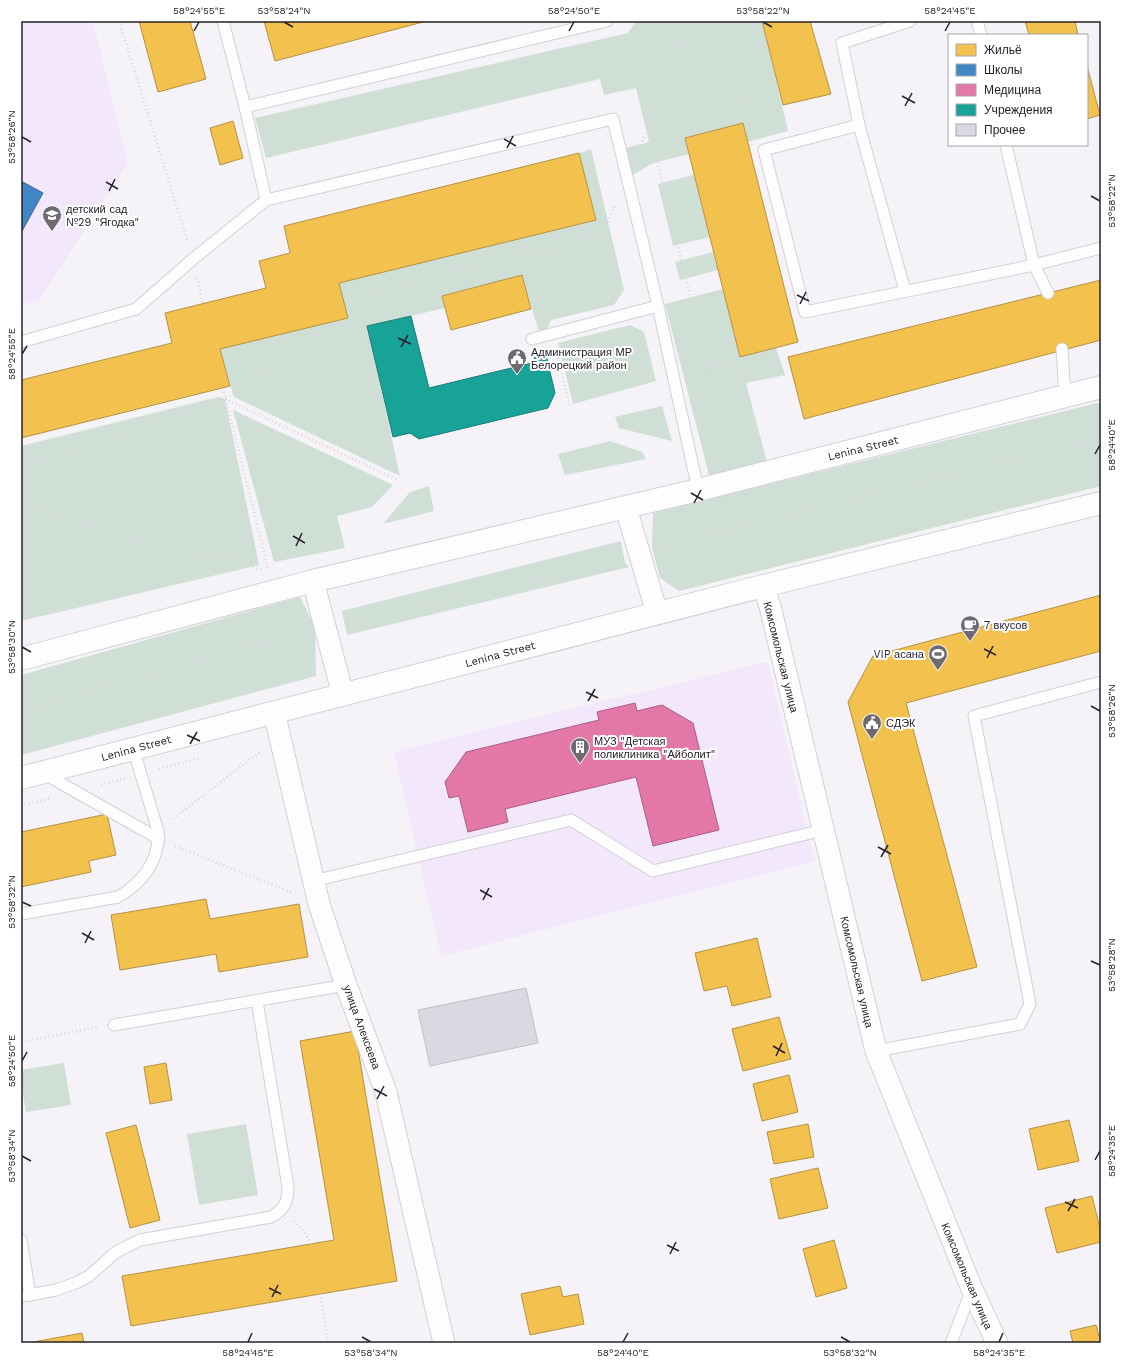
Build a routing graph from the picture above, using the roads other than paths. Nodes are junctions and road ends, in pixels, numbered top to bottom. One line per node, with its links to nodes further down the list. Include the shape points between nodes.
1 (223, 21): 6 (lane)
2 (607, 21): 6 (lane)
3 (910, 21): 7 (lane, via 842,43)
4 (977, 21): 5 (lane)
5 (981, 34)
6 (246, 107): 9 (lane)
7 (859, 125): 12 (lane); 12 (lane, via 764,150 805,312)
8 (1006, 146): 11 (lane)
9 (266, 200): 14 (lane, via 613,119); 16 (lane, via 136,309)
10 (1101, 248): 11 (lane)
11 (1034, 265): 12 (lane); 13 (lane)
12 (905, 291)
13 (1048, 293)
14 (658, 306): 15 (lane); 20 (lane)
15 (532, 339)
16 (21, 342)
17 (1062, 349): 19 (lane)
18 (1101, 387): 19 (main road, Lenina Street)
19 (1065, 396): 20 (main road, Lenina Street)
20 (698, 490): 22 (main road, Lenina Street)
21 (1101, 503): 24 (main road, Lenina Street)
22 (626, 508): 23 (main road, Lenina Street); 25 (street)
23 (313, 581): 26 (main road, Lenina Street); 28 (street)
24 (762, 586): 25 (main road, Lenina Street); 32 (street, Комсомольская улица, via 770,606)
25 (657, 613): 28 (main road, Lenina Street)
26 (21, 659)
27 (1101, 682): 39 (lane, via 974,716 1030,1004 1020,1024)
28 (343, 695): 29 (main road, Lenina Street)
29 (274, 712): 30 (main road, Lenina Street); 34 (street, улица Алексеева)
30 (132, 748): 31 (main road, Lenina Street); 33 (lane)
31 (31, 775): 33 (lane)
32 (823, 830): 34 (lane, via 653,871 571,820); 39 (street, Комсомольская улица)
33 (158, 835): 35 (lane, via 152,864 132,889 118,897)
34 (313, 881): 36 (street, улица Алексеева)
35 (21, 914)
36 (346, 985): 37 (lane); 43 (street, улица Алексеева, via 386,1092)
37 (257, 1000): 38 (lane); 42 (lane, via 288,1187 285,1206 271,1217 140,1240 116,1252 89,1276 78,1282 56,1290)
38 (114, 1025)
39 (876, 1050): 41 (street, Комсомольская улица)
40 (21, 1240): 42 (lane)
41 (972, 1289): 44 (lane); 45 (street, Комсомольская улица)
42 (26, 1295)
43 (444, 1343)
44 (951, 1343)
45 (997, 1343)

